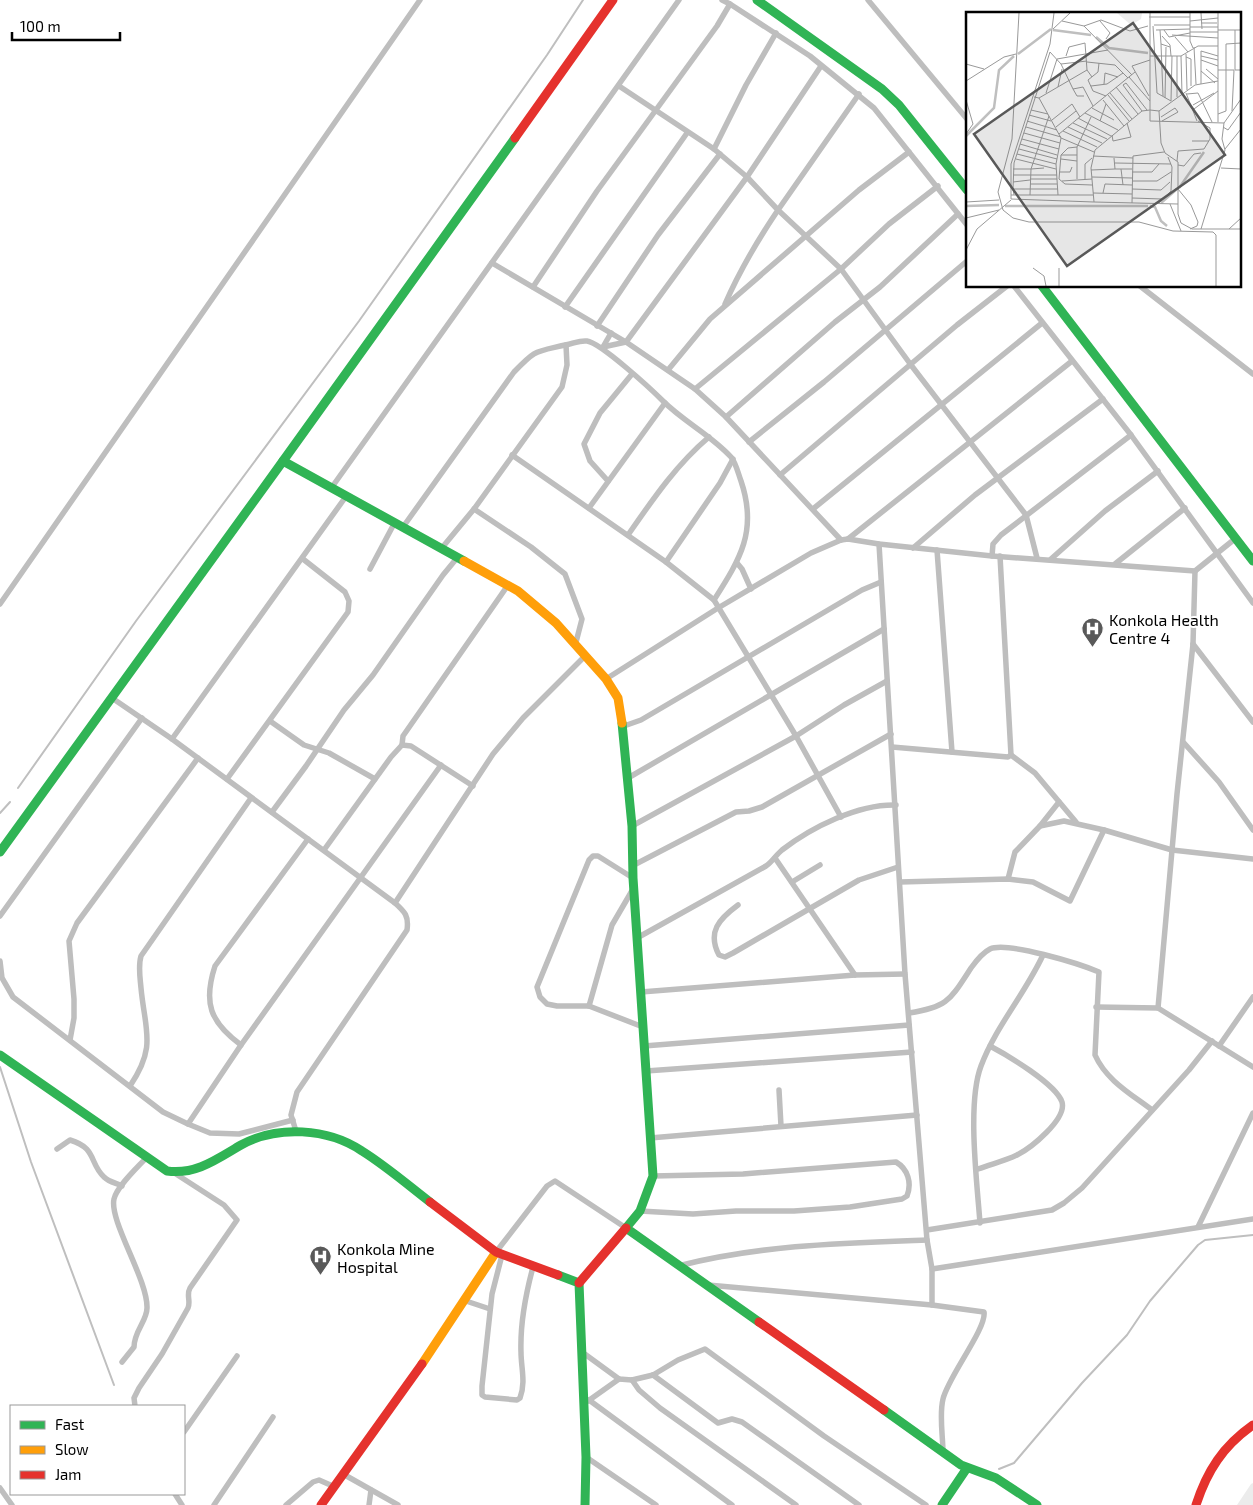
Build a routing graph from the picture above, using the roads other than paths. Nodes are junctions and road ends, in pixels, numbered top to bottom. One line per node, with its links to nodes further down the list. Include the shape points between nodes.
1 (420, 0): 99 (street)
2 (613, 0): 59 (street)
3 (679, 0): 10 (street)
4 (722, 0): 7 (street)
5 (757, 0): 20 (street, via 882,88)
6 (868, 0): 13 (street)
7 (730, 4): 8 (street); 12 (street)
8 (776, 33): 9 (street); 15 (street)
9 (821, 66): 11 (street); 18 (street)
10 (619, 86): 12 (street); 26 (street)
11 (859, 94): 16 (street); 21 (street)
12 (656, 111): 14 (street); 28 (street, via 597,191)
13 (966, 119)
14 (687, 133): 15 (street); 35 (street)
15 (714, 149): 17 (street)
16 (909, 152): 19 (street); 24 (street)
17 (720, 154): 18 (street); 37 (street, via 658,235)
18 (747, 177): 21 (street); 40 (street)
19 (938, 186): 22 (street); 27 (street, via 889,224)
20 (966, 189)
21 (778, 210): 24 (street); 34 (street, via 760,233)
22 (958, 214): 23 (street); 33 (street)
23 (966, 224)
24 (804, 236): 27 (street); 34 (street)
25 (966, 261): 38 (street)
26 (492, 263): 28 (street); 64 (street)
27 (841, 269): 33 (street); 48 (street)
28 (533, 287): 35 (street)
29 (1004, 288): 44 (street)
30 (1016, 288): 36 (street)
31 (1044, 288): 74 (street)
32 (1143, 288): 47 (street)
33 (864, 300): 38 (street); 52 (street)
34 (724, 306): 45 (street)
35 (565, 307): 37 (street)
36 (1042, 323): 43 (street); 51 (street)
37 (597, 326): 39 (street)
38 (884, 329): 44 (street); 55 (street)
39 (611, 334): 40 (street); 42 (street)
40 (626, 342): 42 (street); 45 (street)
41 (566, 345): 42 (street, via 582,340); 57 (street, via 567,365 562,387); 72 (street, via 540,349 514,372)
42 (603, 347): 46 (street)
43 (1072, 361): 49 (street); 56 (street)
44 (911, 365): 51 (street); 61 (street)
45 (668, 370): 48 (street)
46 (632, 374): 50 (street); 63 (street, via 600,413 584,444 590,461)
47 (1253, 374)
48 (695, 390): 52 (street)
49 (1103, 399): 53 (street); 62 (street)
50 (665, 403): 54 (street); 63 (street)
51 (941, 405): 56 (street); 69 (street)
52 (726, 417): 55 (street)
53 (1131, 435): 60 (street); 70 (street)
54 (709, 436): 58 (street); 73 (street, via 675,470)
55 (749, 442): 61 (street)
56 (971, 442): 62 (street); 75 (street)
57 (512, 454): 66 (street); 68 (street)
58 (733, 458): 89 (street, via 720,483); 90 (street, via 749,516 747,535)
59 (283, 461): 64 (street); 109 (street)
60 (1158, 471): 67 (street); 87 (street, via 1105,511)
61 (780, 475): 69 (street)
62 (998, 478): 70 (street); 78 (street)
63 (608, 481): 66 (street)
64 (332, 487): 65 (street)
65 (347, 495): 71 (street); 86 (street)
66 (589, 508): 73 (street)
67 (1185, 508): 81 (street); 91 (street)
68 (474, 509): 79 (street); 103 (street, via 565,574 582,619)
69 (814, 509): 76 (street)
70 (1026, 515): 82 (street, via 993,544); 85 (street)
71 (395, 522): 72 (street); 92 (street)
72 (404, 527): 79 (street)
73 (628, 535): 89 (street)
74 (1236, 538): 81 (street); 88 (street)
75 (848, 539): 76 (street); 77 (street)
76 (841, 540): 96 (street, via 811,553)
77 (879, 544): 78 (street); 94 (street)
78 (913, 548): 80 (street)
79 (441, 549): 84 (street)
80 (937, 550): 82 (street); 121 (street)
81 (1218, 554): 93 (street); 98 (street)
82 (992, 556): 83 (street)
83 (1000, 556): 85 (street); 122 (street)
84 (457, 558): 95 (street); 120 (street)
85 (1037, 558): 87 (street)
86 (303, 559): 111 (street, via 345,592 349,601 348,612); 116 (street)
87 (1051, 559): 91 (street)
88 (1253, 561)
89 (666, 562): 97 (street)
90 (737, 563): 96 (street); 97 (street)
91 (1115, 564): 93 (street)
92 (370, 569)
93 (1195, 571): 102 (street)
94 (881, 582): 101 (street); 105 (street)
95 (508, 585): 103 (street, via 542,610); 118 (street, via 403,736)
96 (751, 589): 100 (street)
97 (714, 600): 100 (street)
98 (1253, 603)
99 (0, 604)
100 (718, 608): 105 (street); 106 (street)
101 (884, 629): 107 (street); 108 (street)
102 (1194, 644): 112 (street); 117 (street)
103 (575, 646): 104 (street)
104 (585, 656): 106 (street); 129 (street, via 508,736)
105 (747, 656): 108 (street); 113 (street, via 641,720)
106 (606, 680): 113 (street, via 618,698)
107 (887, 681): 114 (street); 115 (street)
108 (770, 695): 115 (street); 126 (street)
109 (112, 698): 110 (street); 143 (street)
110 (142, 718): 116 (street); 157 (street)
111 (270, 721): 120 (street, via 304,745); 127 (street)
112 (1253, 722)
113 (624, 726): 126 (street)
114 (891, 734): 119 (street); 125 (street)
115 (796, 736): 125 (street); 136 (street)
116 (172, 739): 123 (street)
117 (1184, 743): 139 (street, via 1219,782); 142 (street)
118 (402, 746): 124 (street, via 411,746); 128 (street)
119 (892, 747): 121 (street); 132 (street)
120 (317, 749): 128 (street); 133 (street)
121 (952, 752): 122 (street)
122 (1011, 755): 131 (street, via 1035,773)
123 (198, 758): 127 (street); 171 (street, via 78,923 69,941 74,999)
124 (441, 765): 129 (street); 149 (street)
125 (816, 775): 134 (street); 147 (street, via 762,807 736,812)
126 (628, 778): 136 (street)
127 (227, 779): 130 (street)
128 (375, 779): 141 (street)
129 (473, 786): 154 (street)
130 (251, 798): 133 (street); 181 (street, via 141,956 147,1054)
131 (1059, 802): 135 (street); 137 (street)
132 (896, 805): 134 (street, via 867,807); 148 (street)
133 (272, 812): 140 (street)
134 (841, 817): 144 (street, via 800,838)
135 (1076, 822): 137 (street); 138 (street)
136 (632, 826): 147 (street)
137 (1040, 826): 150 (street, via 1015,852)
138 (1104, 830): 142 (street); 150 (street, via 1070,901 1038,883)
139 (1253, 830)
140 (308, 838): 141 (street); 173 (street, via 215,966 210,982 215,1020)
141 (324, 850): 149 (street)
142 (1172, 850): 145 (street); 167 (street)
143 (0, 852)
144 (775, 858): 151 (street); 158 (street)
145 (1253, 859)
146 (820, 865): 151 (street)
147 (632, 866): 153 (street)
148 (898, 866): 152 (street); 156 (street, via 860,880)
149 (362, 878): 154 (street); 173 (street)
150 (1008, 879): 152 (street)
151 (792, 882): 156 (street)
152 (900, 882): 161 (street)
153 (633, 883): 158 (street); 165 (street, via 612,925); 165 (street, via 598,856 592,856 537,987 546,1004)
154 (395, 903): 186 (street, via 406,913 407,930 297,1092 291,1115)
155 (738, 905): 156 (street, via 726,916 713,939 719,955 725,957)
156 (810, 908): 162 (street)
157 (0, 916)
158 (637, 938): 163 (street)
159 (1043, 955): 166 (street, via 1099,972); 168 (street, via 1010,947 991,948 948,1000 933,1009); 175 (street)
160 (0, 961): 171 (street, via 2,978 13,997)
161 (905, 974): 162 (street); 168 (street)
162 (856, 975): 163 (street)
163 (641, 992): 170 (street)
164 (1253, 997): 176 (street)
165 (589, 1006): 170 (street)
166 (1096, 1007): 167 (street); 183 (street, via 1095,1055 1100,1067)
167 (1158, 1008): 172 (street)
168 (909, 1013): 169 (street)
169 (909, 1025): 174 (street); 177 (street)
170 (642, 1026): 174 (street)
171 (70, 1040): 181 (street)
172 (1212, 1041): 176 (street); 183 (street)
173 (241, 1045): 187 (street)
174 (644, 1046): 180 (street)
175 (990, 1046): 193 (street, via 980,1068 975,1107); 193 (street, via 1011,1057 1050,1088 1062,1101 1062,1109 1057,1120 1029,1147 1017,1155)
176 (1219, 1046): 179 (street)
177 (912, 1052): 180 (street); 185 (street)
178 (0, 1055): 192 (street)
179 (1253, 1067)
180 (646, 1071): 190 (street)
181 (130, 1086): 187 (street, via 163,1112)
182 (779, 1090): 188 (street)
183 (1152, 1110): 199 (street, via 1082,1188 1064,1203 1052,1210)
184 (1253, 1113): 200 (street)
185 (917, 1115): 188 (street); 202 (street)
186 (293, 1120): 187 (street, via 239,1134 210,1133); 189 (street)
187 (188, 1124)
188 (782, 1126): 190 (street)
189 (296, 1131): 194 (street, via 259,1137 186,1173); 204 (street, via 337,1139 361,1150)
190 (650, 1138): 195 (street)
191 (57, 1149): 196 (street, via 70,1140 77,1142 93,1156 103,1176)
192 (147, 1157): 194 (street); 196 (street)
193 (978, 1169): 199 (street)
194 (176, 1174): 220 (street, via 224,1206 237,1220 190,1288 190,1304 139,1388 134,1398)
195 (653, 1176): 197 (street); 197 (street, via 743,1174 896,1162 903,1166 909,1190 902,1199 828,1209 693,1214)
196 (122, 1186): 215 (street, via 114,1199 114,1207 141,1281 147,1309 134,1338 134,1347)
197 (640, 1211): 201 (street)
198 (1253, 1219): 200 (street)
199 (980, 1223): 202 (street)
200 (1198, 1227): 207 (street)
201 (626, 1228): 204 (street, via 555,1181 547,1186); 206 (street); 208 (street)
202 (927, 1230): 203 (street)
203 (927, 1240): 206 (street, via 741,1252); 207 (street)
204 (499, 1253): 205 (street); 210 (street); 212 (street)
205 (533, 1266): 208 (street); 212 (street, via 522,1329 522,1394 516,1400 482,1395)
206 (678, 1266): 209 (street)
207 (932, 1269): 211 (street)
208 (579, 1283): 213 (street)
209 (704, 1284): 211 (street); 224 (street)
210 (463, 1300): 212 (street); 227 (street, via 396,1402)
211 (932, 1305): 224 (street, via 984,1312 943,1397)
212 (490, 1309)
213 (582, 1352): 217 (street); 219 (street)
214 (237, 1356): 223 (street)
215 (122, 1362)
216 (653, 1375): 218 (street); 241 (street, via 718,1423 732,1419 742,1422); 242 (street, via 705,1349)
217 (619, 1379): 218 (street); 219 (street)
218 (632, 1380): 240 (street, via 660,1408)
219 (586, 1401): 225 (street); 239 (street)
220 (135, 1405)
221 (273, 1417): 232 (street)
222 (1253, 1425): 245 (street, via 1238,1434 1219,1454 1204,1478)
223 (185, 1431)
224 (944, 1454): 226 (street)
225 (586, 1457): 237 (street); 238 (street)
226 (966, 1468): 243 (street); 244 (street, via 996,1478)
227 (343, 1474): 228 (street); 230 (street)
228 (335, 1487): 233 (street, via 319,1480 313,1482); 234 (street)
229 (0, 1488): 231 (street)
230 (371, 1490): 235 (street); 236 (street)
231 (12, 1505)
232 (214, 1505)
233 (286, 1505)
234 (321, 1505)
235 (369, 1505)
236 (398, 1505)
237 (584, 1505)
238 (656, 1505)
239 (732, 1505)
240 (796, 1505)
241 (859, 1505)
242 (926, 1505)
243 (942, 1505)
244 (1037, 1505)
245 (1196, 1505)

